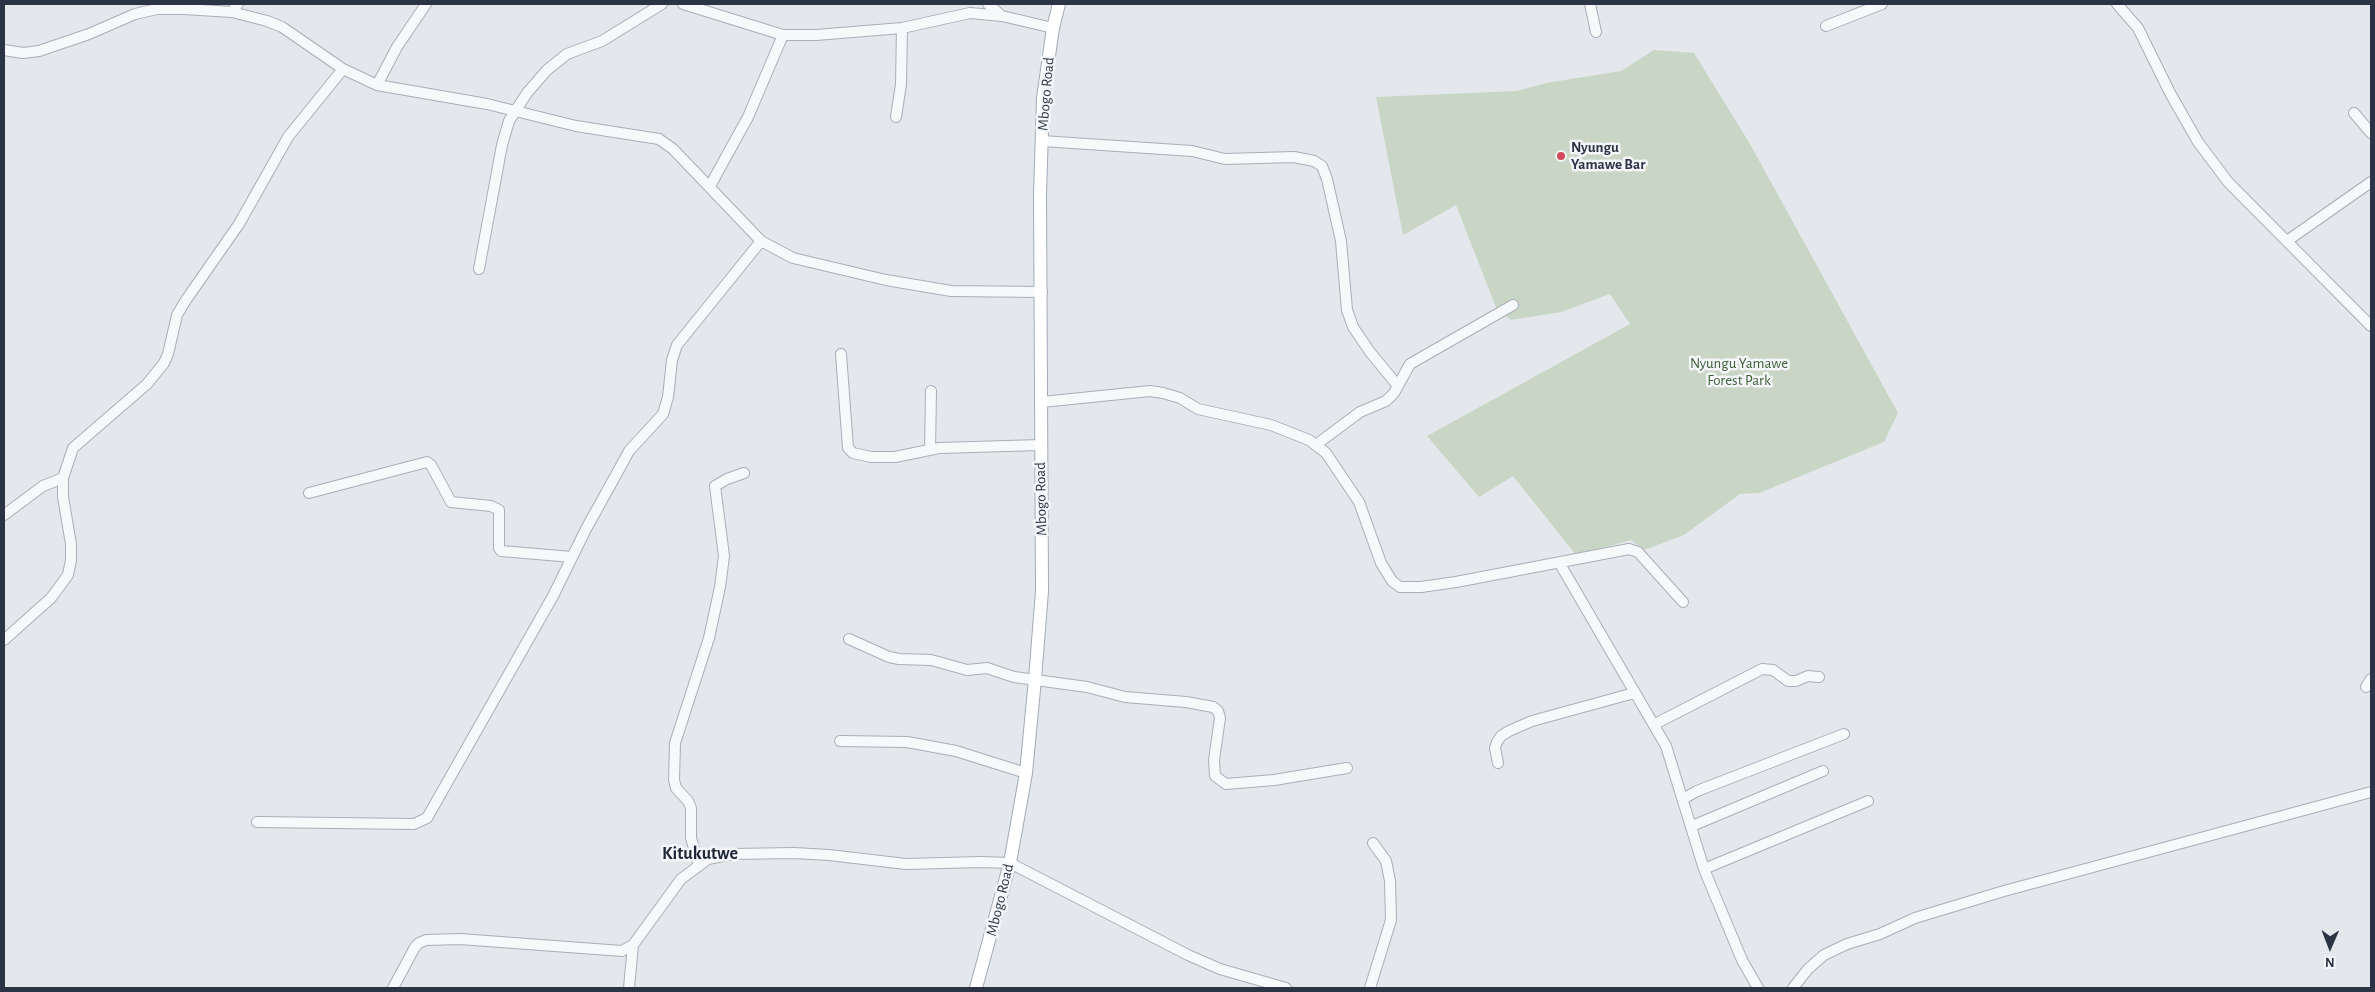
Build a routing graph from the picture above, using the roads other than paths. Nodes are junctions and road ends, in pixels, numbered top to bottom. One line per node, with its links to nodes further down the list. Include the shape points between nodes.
1 (426, 4): 19 (street)
2 (662, 4): 20 (street, via 617,33 567,54 553,64 527,92)
3 (682, 4): 16 (street)
4 (988, 4): 11 (street)
5 (1058, 4): 14 (main road, Mbogo Road)
6 (1590, 4): 15 (street)
7 (1882, 4): 12 (street)
8 (2117, 4): 28 (street, via 2138,28 2198,142 2228,182)
9 (158, 7): 10 (street); 17 (street, via 39,51)
10 (235, 8): 18 (street, via 282,27)
11 (1002, 16): 13 (street, via 970,13); 14 (street)
12 (1826, 26)
13 (902, 28): 16 (street); 22 (street, via 902,84)
14 (1052, 28): 24 (main road, Mbogo Road, via 1043,98)
15 (1596, 32)
16 (783, 35): 26 (street, via 748,117)
17 (4, 50)
18 (343, 69): 19 (street); 41 (street, via 288,137 239,224 186,300 177,315 164,363 147,384 73,448)
19 (376, 85): 20 (street, via 487,104)
20 (515, 112): 26 (street, via 576,126 659,139); 29 (street, via 502,144)
21 (2354, 113): 23 (street)
22 (896, 117)
23 (2371, 132)
24 (1042, 141): 30 (main road, Mbogo Road); 34 (street, via 1192,151 1225,159 1294,157 1322,166 1341,241 1347,310 1370,352)
25 (2371, 182): 28 (street)
26 (710, 186): 27 (street)
27 (761, 241): 30 (street, via 777,251 809,262 886,280 951,291); 44 (street, via 677,345 664,414 629,452)
28 (2287, 241): 32 (street)
29 (479, 269)
30 (1042, 292): 36 (main road, Mbogo Road)
31 (1513, 305): 34 (street, via 1410,364)
32 (2371, 326)
33 (841, 354): 39 (street, via 850,451 871,457 895,457)
34 (1398, 386): 37 (street, via 1386,401 1360,412)
35 (931, 391): 39 (street)
36 (1042, 402): 37 (street, via 1150,391 1164,393 1198,409 1271,425); 38 (main road, Mbogo Road)
37 (1317, 444): 45 (street, via 1359,502 1382,563 1392,581 1400,587 1430,586)
38 (1040, 445): 39 (street); 50 (main road, Mbogo Road, via 1042,591)
39 (930, 450)
40 (744, 474): 66 (street, via 716,486 724,549 720,587 709,638 675,743 674,780 691,808 691,838)
41 (63, 478): 43 (street, via 43,486); 48 (street, via 71,560 68,575 51,598)
42 (309, 494): 44 (street, via 427,462 451,502 491,506 499,510 501,551)
43 (4, 515)
44 (572, 558): 62 (street, via 428,818 414,824)
45 (1560, 564): 46 (street, via 1634,550); 51 (street)
46 (1683, 602)
47 (850, 639): 50 (street, via 889,657 931,660 958,669 987,668 1014,677)
48 (4, 640)
49 (1819, 677): 52 (street, via 1788,681 1773,670 1762,669)
50 (1035, 679): 56 (street, via 1125,697 1213,707 1220,718 1215,776 1226,784); 58 (main road, Mbogo Road)
51 (1634, 693): 52 (street); 55 (street, via 1532,721 1508,731 1501,736 1495,748)
52 (1654, 724): 60 (street, via 1666,746)
53 (1844, 734): 60 (street)
54 (840, 741): 58 (street, via 907,742 956,750)
55 (1498, 763)
56 (1347, 768)
57 (1824, 771): 63 (street)
58 (1026, 773): 65 (main road, Mbogo Road)
59 (2371, 792): 75 (street, via 1915,918 1824,955)
60 (1683, 799): 63 (street)
61 (1868, 801): 67 (street)
62 (257, 822)
63 (1692, 826): 67 (street)
64 (1374, 842): 73 (street, via 1386,861 1391,920)
65 (1010, 864): 66 (street, via 906,864 829,855 733,854 708,859); 71 (main road, Mbogo Road); 72 (street, via 1188,955 1220,969)
66 (699, 866): 68 (street, via 681,880)
67 (1704, 869): 74 (street, via 1742,960)
68 (633, 945): 69 (street, via 622,951 604,952 468,940 426,940 415,947); 70 (street)
69 (393, 988)
70 (629, 988)
71 (976, 988)
72 (1286, 988)
73 (1370, 988)
74 (1758, 988)
75 (1793, 988)

